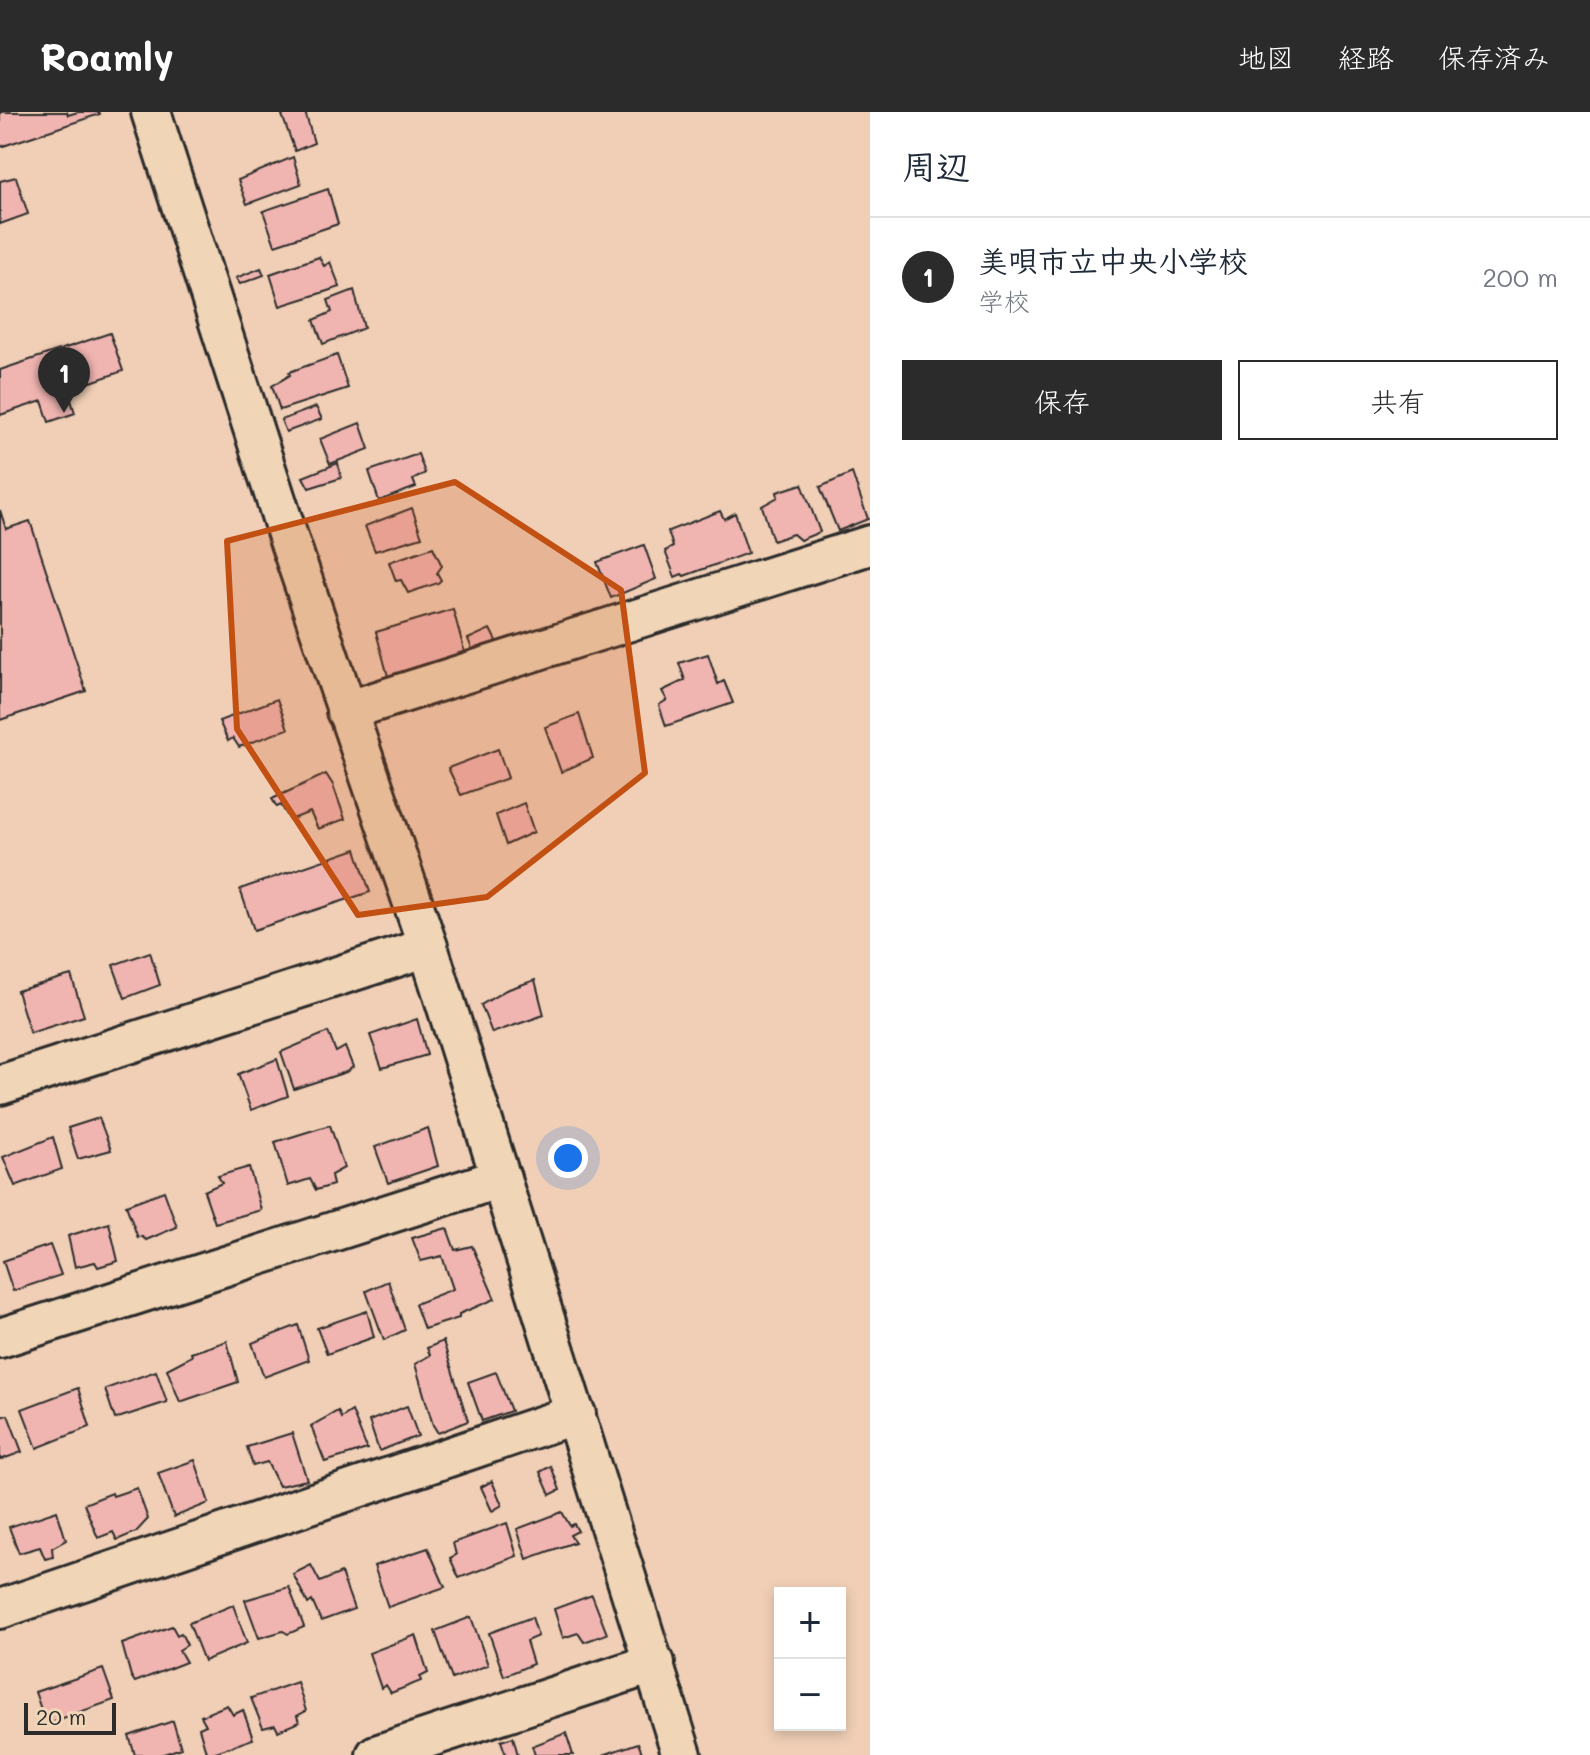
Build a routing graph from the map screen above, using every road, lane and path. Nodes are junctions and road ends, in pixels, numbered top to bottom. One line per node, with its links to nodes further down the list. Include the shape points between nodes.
1 (151, 112): 3 (street)
2 (870, 545): 3 (street)
3 (346, 711): 4 (street)
4 (428, 947): 5 (street); 6 (street)
5 (0, 1085)
6 (501, 1178): 7 (street); 8 (street)
7 (0, 1338)
8 (576, 1414): 9 (street); 10 (street)
9 (0, 1609)
10 (655, 1663): 11 (street); 12 (street)
11 (376, 1755)
12 (682, 1755)

